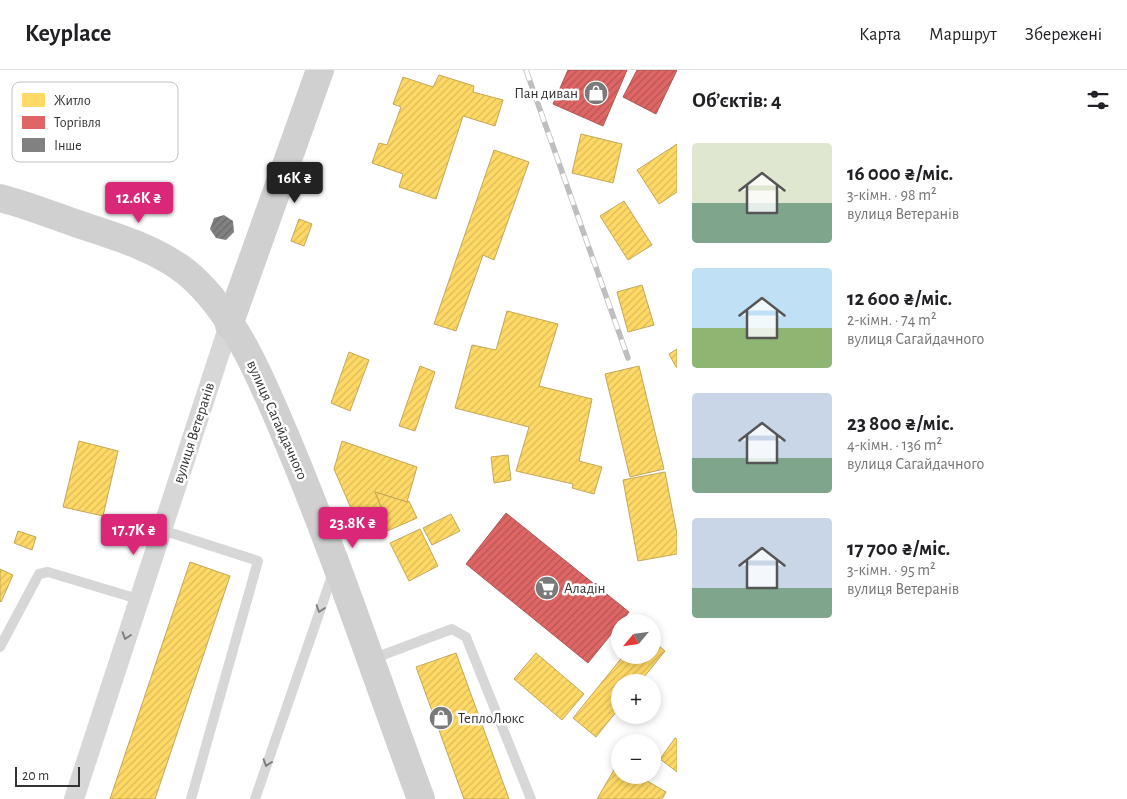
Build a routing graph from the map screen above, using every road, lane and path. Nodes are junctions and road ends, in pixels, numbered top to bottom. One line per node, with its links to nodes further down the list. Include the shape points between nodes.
1 (320, 70): 3 (main road, вулиця Ветеранів)
2 (0, 198): 3 (main road, вулиця Сагайдачного, via 152,252 185,271)
3 (230, 325): 4 (street, вулиця Ветеранів); 5 (main road, вулиця Сагайдачного, via 248,354 273,408)
4 (162, 530): 6 (street, вулиця Ветеранів); 10 (lane, via 258,561)
5 (336, 563): 8 (main road, вулиця Сагайдачного); 11 (lane, one-way to 11)
6 (138, 599): 7 (lane, via 48,572 39,574); 9 (street, вулиця Ветеранів, one-way to 9)
7 (0, 647)
8 (370, 660): 12 (main road, вулиця Сагайдачного); 13 (lane, via 452,629 466,636)
9 (74, 799)
10 (191, 799)
11 (255, 799)
12 (421, 799)
13 (531, 799)

